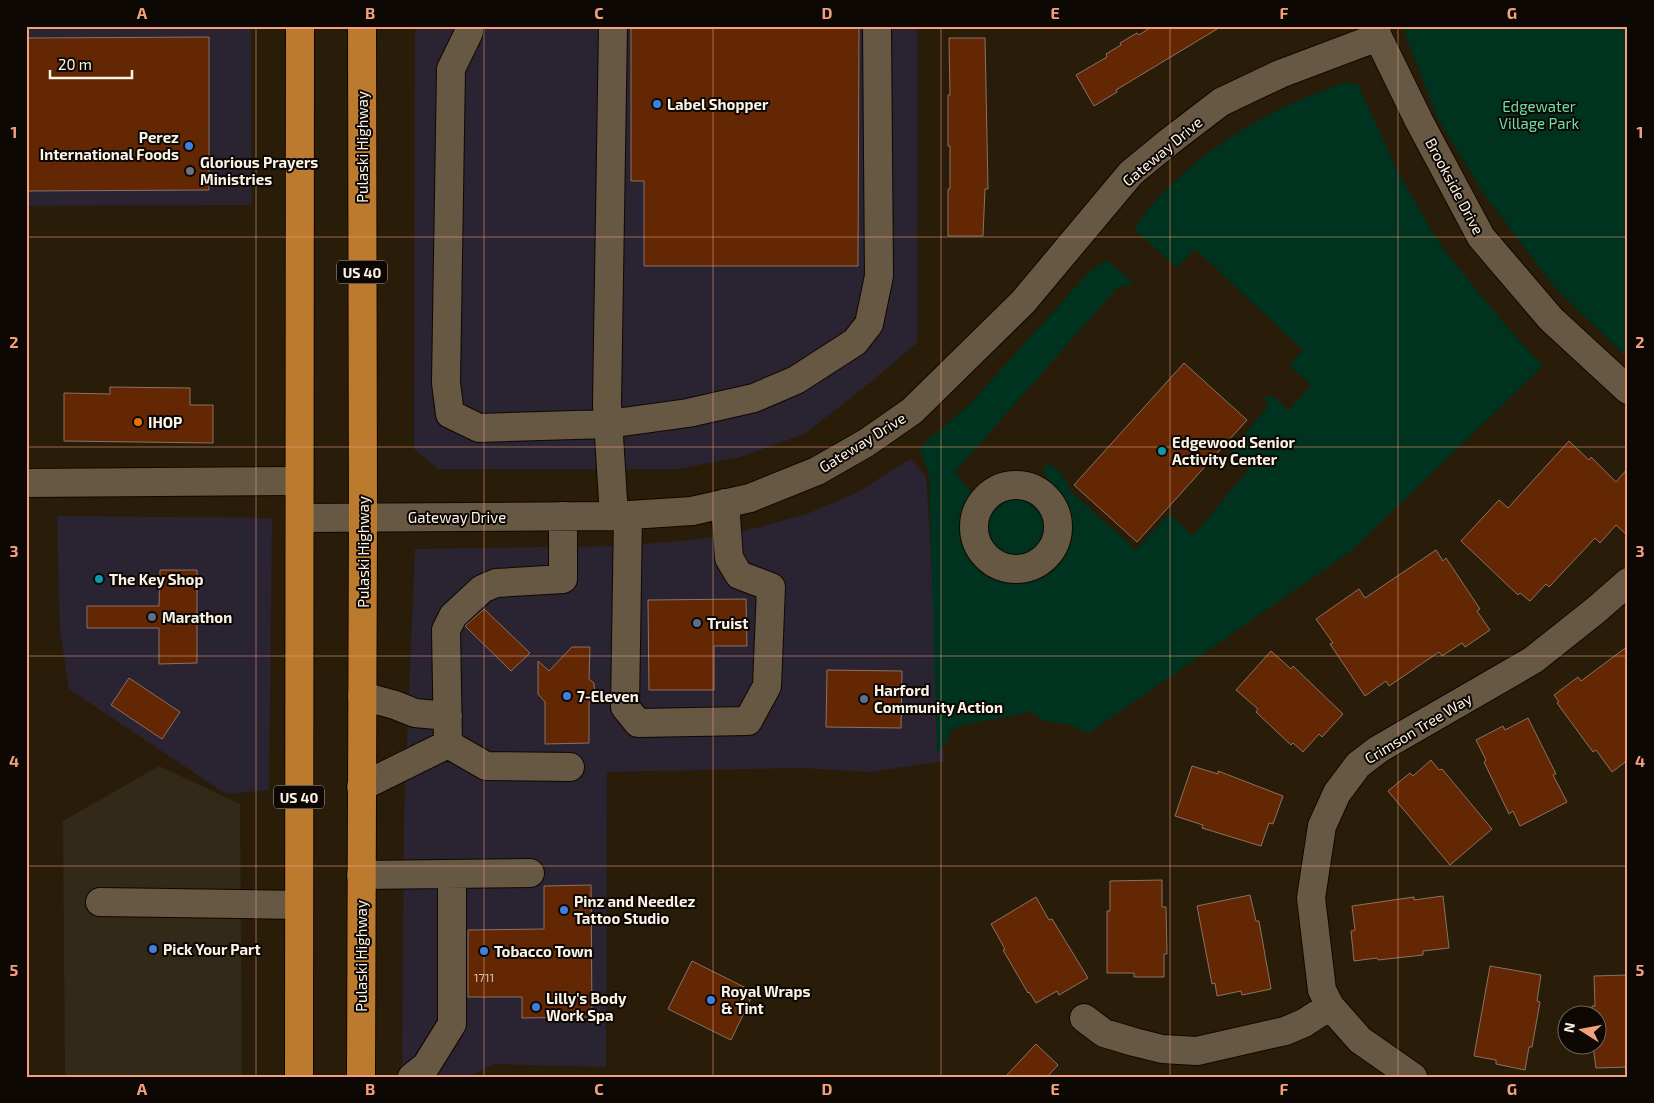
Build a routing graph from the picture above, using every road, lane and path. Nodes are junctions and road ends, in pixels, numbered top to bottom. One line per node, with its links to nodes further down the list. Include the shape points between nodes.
1 (300, 26): 9 (highway, US 40)
2 (362, 26): 15 (highway, Pulaski Highway / US 40)
3 (469, 26): 8 (street, via 451,69 446,383 450,414 479,428)
4 (613, 26): 8 (street)
5 (877, 26): 8 (street, via 879,276 869,324 855,342 796,380 754,398 688,413)
6 (1377, 31): 7 (street, Brookside Drive, via 1481,237 1551,320); 11 (street, Gateway Drive, via 1221,102 1170,141 1131,173 1023,302 912,411 817,471 750,498)
7 (1628, 390)
8 (608, 424): 13 (street)
9 (300, 481): 10 (street); 14 (highway, US 40)
10 (26, 483)
11 (725, 503): 13 (street, Gateway Drive, via 692,511); 13 (street, via 729,558 739,575 771,587 767,686 748,721 638,723 625,707)
12 (563, 516): 13 (street, Gateway Drive); 15 (street, Gateway Drive); 18 (street, via 563,579 496,583 482,589 453,616 446,630)
13 (621, 516)
14 (300, 518): 15 (street, Gateway Drive); 26 (highway, US 40)
15 (363, 518): 17 (highway, Pulaski Highway / US 40)
16 (1628, 582): 27 (street, Crimson Tree Way, via 1533,660 1379,749 1358,765 1337,793 1322,826 1311,898 1322,990)
17 (362, 696): 18 (street, via 415,713); 21 (highway, Pulaski Highway / US 40)
18 (448, 716): 19 (street)
19 (448, 744): 20 (street, via 486,766); 21 (street)
20 (570, 767)
21 (361, 787): 24 (highway, Pulaski Highway / US 40)
22 (530, 873): 23 (street)
23 (452, 874): 24 (street); 31 (street, via 452,1024 426,1066)
24 (361, 875): 30 (highway, Pulaski Highway / US 40)
25 (100, 902): 26 (street)
26 (299, 905): 29 (highway, US 40)
27 (1330, 1006): 28 (street, via 1285,1031 1197,1051 1162,1049 1134,1042 1104,1033); 32 (street, Crimson Tree Way, via 1360,1040)
28 (1084, 1018)
29 (299, 1077)
30 (361, 1077)
31 (412, 1077)
32 (1414, 1077)

